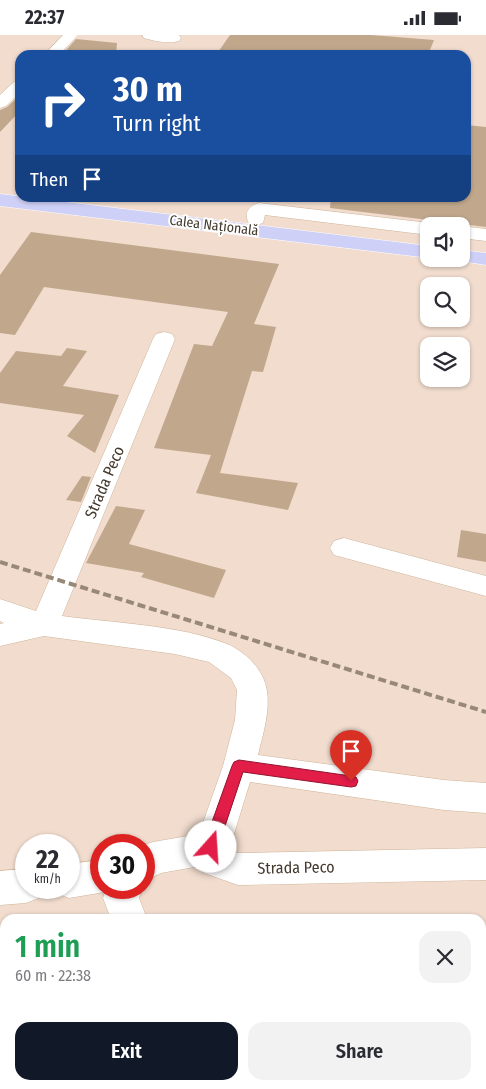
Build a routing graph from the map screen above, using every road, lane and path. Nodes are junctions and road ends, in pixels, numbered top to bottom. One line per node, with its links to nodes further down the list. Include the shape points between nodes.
1 (71, 35): 4 (street)
2 (149, 35): 3 (street)
3 (174, 38)
4 (56, 50)
5 (15, 90): 6 (street)
6 (0, 103)
7 (0, 189): 8 (main road)
8 (15, 190)
9 (0, 200): 10 (main road, Calea Națională)
10 (15, 202)
11 (17, 202): 20 (main road, Calea Națională)
12 (112, 202): 13 (main road, Calea Națională)
13 (256, 219): 14 (street, via 259,209); 17 (main road, Calea Națională)
14 (420, 228)
15 (470, 233): 16 (street)
16 (486, 235)
17 (420, 239)
18 (470, 245): 19 (main road)
19 (486, 247)
20 (420, 250)
21 (470, 256): 22 (main road)
22 (486, 259)
23 (164, 339): 27 (street, Strada Peco)
24 (344, 548): 25 (street)
25 (486, 585)
26 (0, 610): 27 (street)
27 (44, 625): 28 (street); 29 (street, via 175,642 218,653 243,670 252,690 251,720)
28 (0, 635)
29 (239, 766): 30 (street); 31 (street)
30 (486, 798)
31 (211, 847): 32 (street); 33 (street, Strada Peco, via 216,863 238,869)
32 (155, 858)
33 (486, 864)
34 (15, 886): 35 (street)
35 (0, 888)
36 (122, 899): 37 (street)
37 (127, 914)

